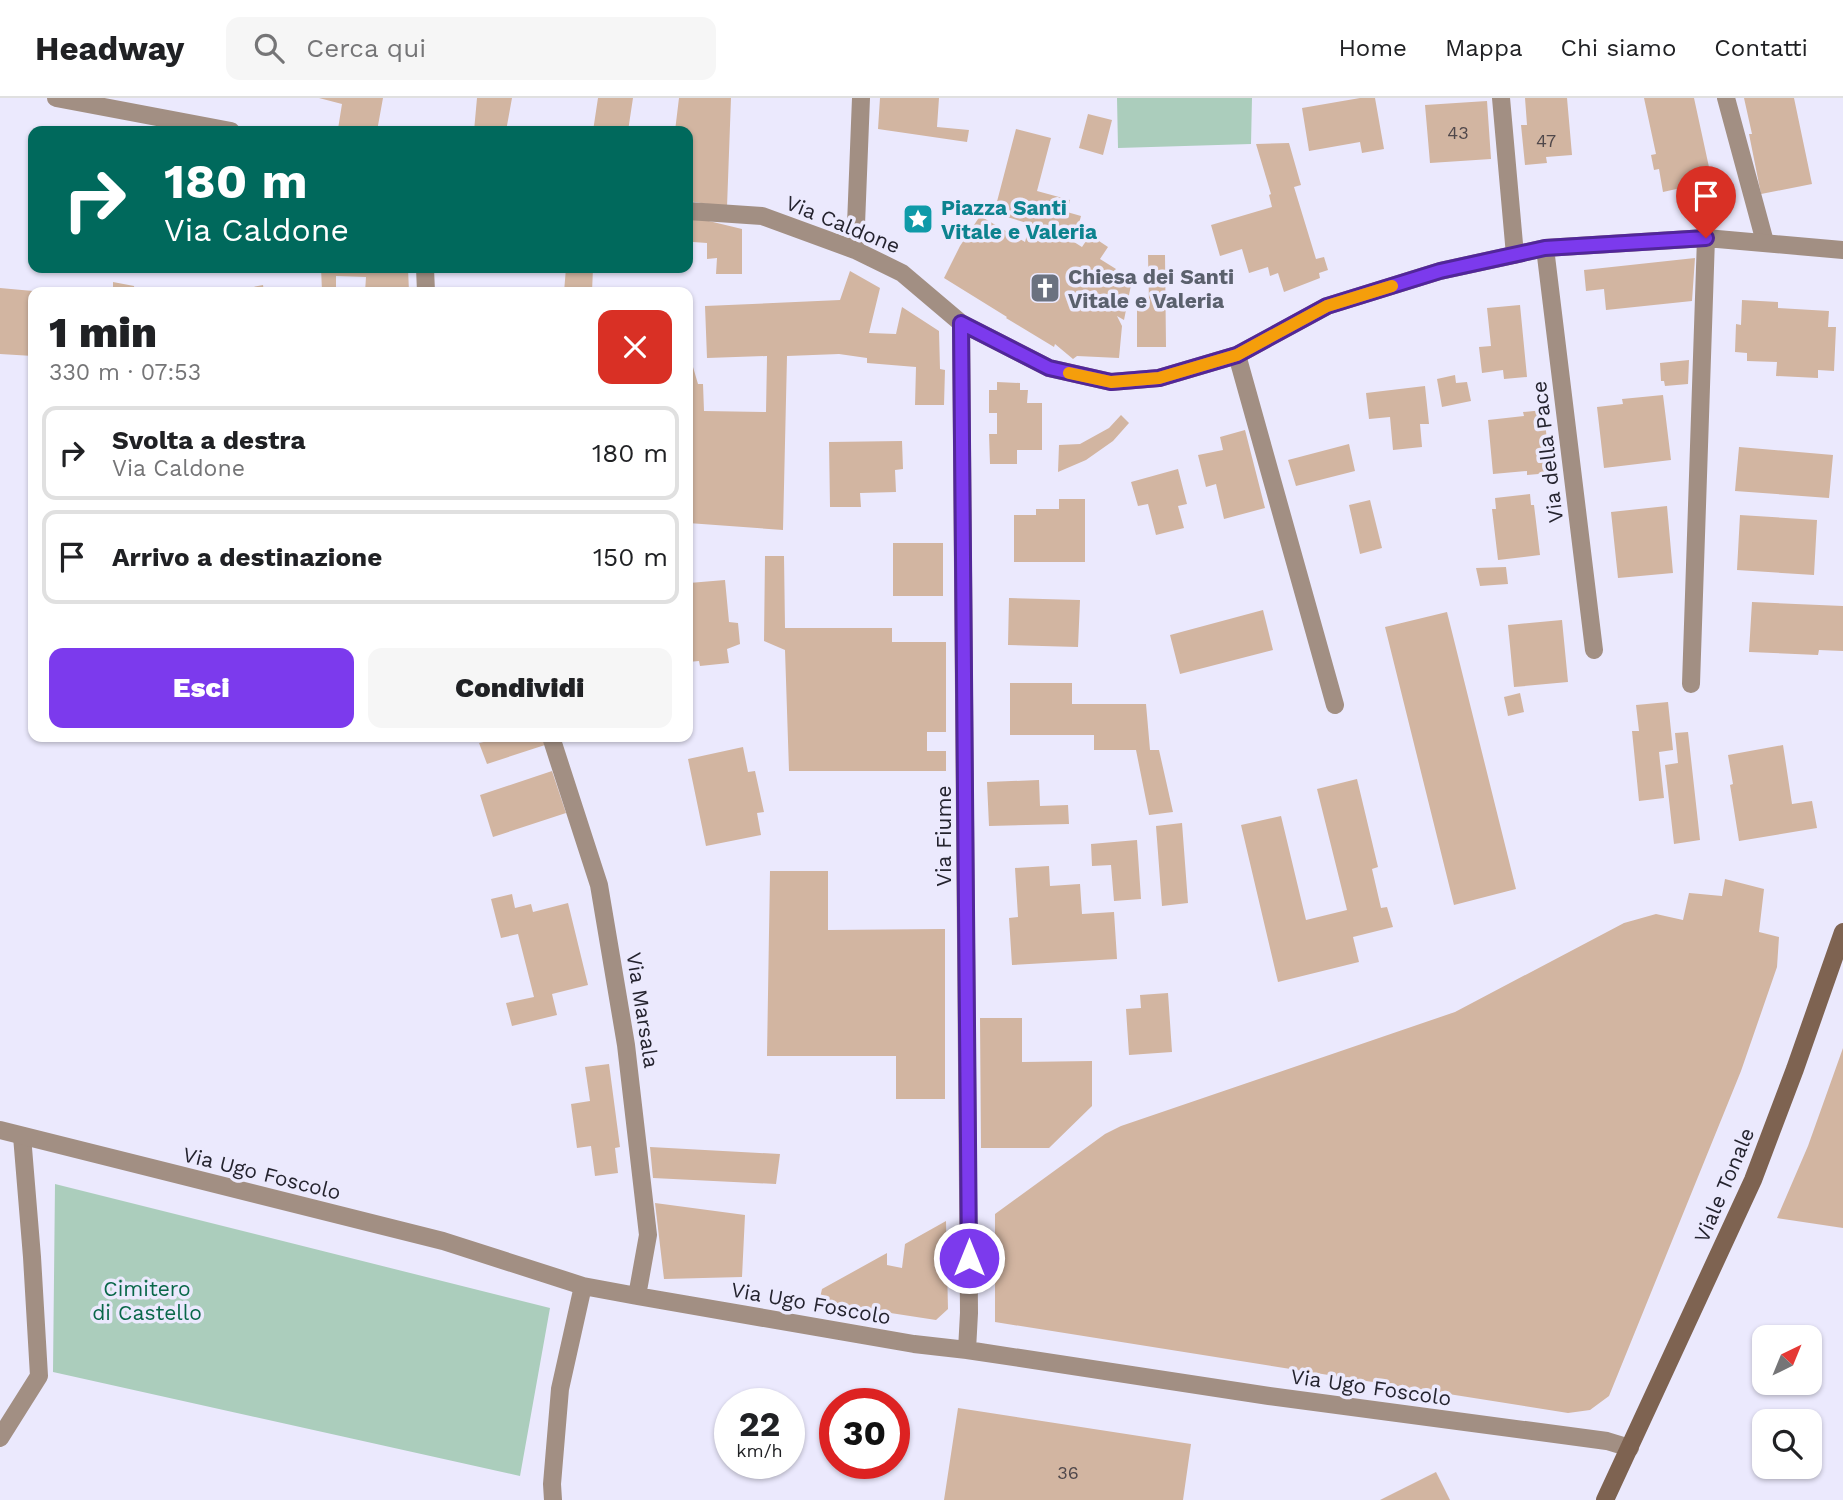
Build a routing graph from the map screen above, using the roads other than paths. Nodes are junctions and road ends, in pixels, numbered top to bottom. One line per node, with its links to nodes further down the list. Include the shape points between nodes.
1 (56, 98): 5 (street)
2 (861, 98): 10 (street)
3 (1501, 98): 12 (street)
4 (1726, 98): 8 (street)
5 (204, 126)
6 (693, 211): 10 (street, Via Caldone, via 762,216)
7 (1706, 238): 8 (street, Via Caldone); 9 (street, Via Caldone); 16 (street)
8 (1765, 242): 11 (street, Via Caldone)
9 (1545, 248): 12 (street, Via Caldone); 15 (street, Via della Pace)
10 (855, 250): 13 (street, Via Caldone, via 902,273)
11 (1843, 250)
12 (1516, 255): 14 (street, Via Caldone, via 1440,271 1327,306)
13 (961, 323): 14 (street, Via Caldone, via 1049,368 1111,382 1159,378); 24 (street, Via Fiume)
14 (1237, 355): 17 (street)
15 (1594, 650)
16 (1691, 684)
17 (1335, 705)
18 (553, 742): 23 (street, Via Marsala, via 599,885 626,1045 648,1236)
19 (1843, 932): 26 (main road, Viale Tonale, via 1753,1180)
20 (0, 1130): 21 (street, Via Ugo Foscolo)
21 (22, 1136): 22 (street, Via Ugo Foscolo, via 443,1241); 25 (street, via 39,1376)
22 (583, 1286): 23 (street, Via Ugo Foscolo); 27 (street, via 560,1388)
23 (637, 1296): 24 (street, Via Ugo Foscolo)
24 (967, 1350): 26 (street, Via Ugo Foscolo, via 1607,1441)
25 (0, 1438)
26 (1630, 1448): 28 (main road, Viale Tonale)
27 (553, 1500)
28 (1605, 1500)

